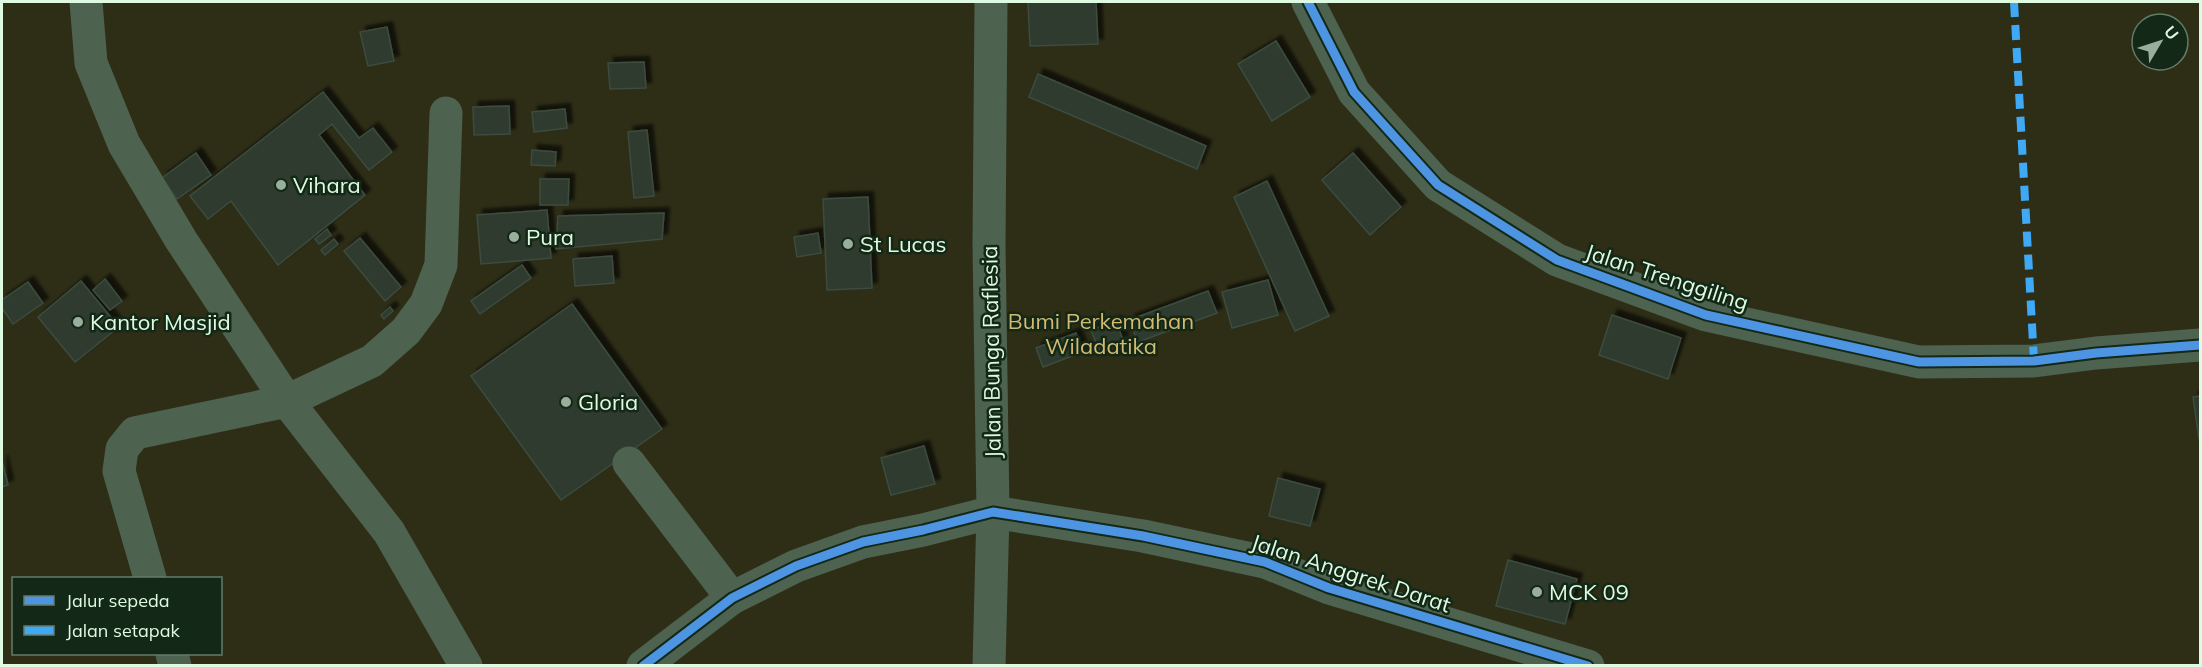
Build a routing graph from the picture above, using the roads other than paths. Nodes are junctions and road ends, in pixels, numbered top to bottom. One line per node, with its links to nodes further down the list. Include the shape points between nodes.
1 (86, 2): 6 (street, via 91,63 124,144 181,240)
2 (991, 2): 8 (street, Jalan Bunga Raflesia)
3 (1308, 2): 5 (street, Jalan Trenggiling, via 1354,92 1438,185 1557,260 1706,315 1919,362 2034,361)
4 (446, 113): 6 (street, via 441,265 426,304 406,331 372,361)
5 (2200, 345)
6 (287, 401): 9 (street, via 135,433 122,449 119,471); 11 (street, via 389,532)
7 (629, 463): 10 (street)
8 (993, 512): 10 (street, via 862,542 796,566); 13 (street, Jalan Bunga Raflesia); 14 (street, Jalan Anggrek Darat, via 1265,562 1329,588)
9 (149, 577)
10 (732, 598): 12 (street)
11 (461, 658)
12 (643, 666)
13 (989, 666)
14 (1588, 666)

